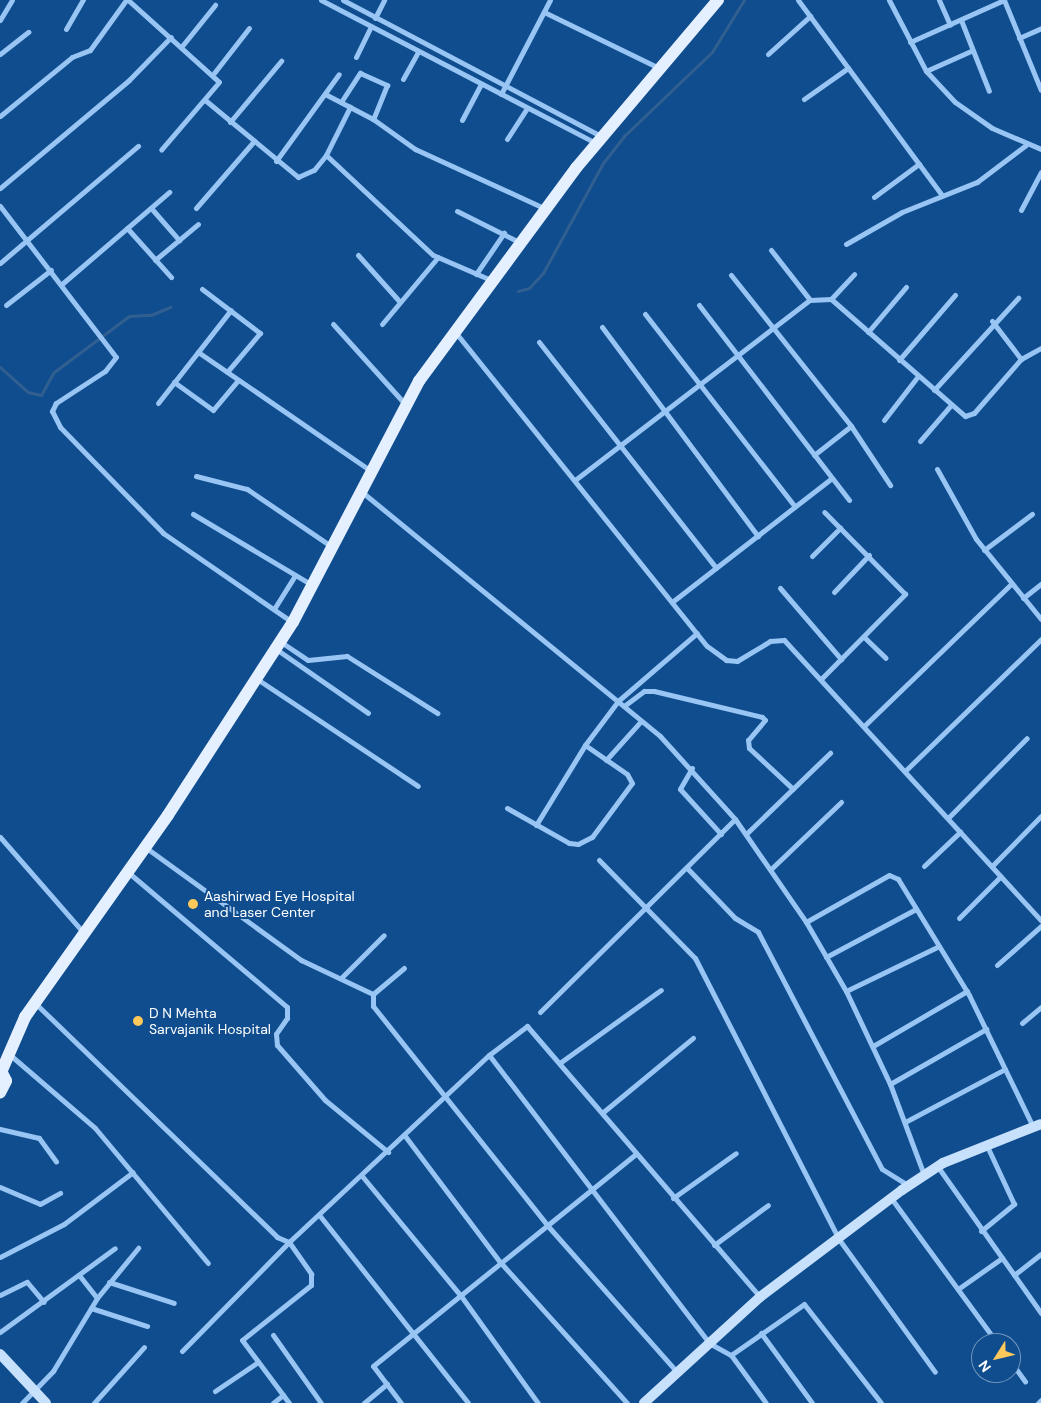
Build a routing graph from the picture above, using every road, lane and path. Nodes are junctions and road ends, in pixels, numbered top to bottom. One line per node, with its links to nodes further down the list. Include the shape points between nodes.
1 (12, 0): 17 (street)
2 (83, 0): 23 (street)
3 (127, 0): 25 (street); 53 (street, via 90,50 72,57)
4 (321, 0): 21 (street)
5 (343, 0): 16 (street)
6 (384, 0): 16 (street)
7 (550, 0): 14 (street)
8 (718, 0): 35 (main road)
9 (798, 0): 15 (street)
10 (890, 0): 27 (street)
11 (938, 0): 19 (street)
12 (1004, 0): 18 (street); 26 (street)
13 (215, 5): 28 (street)
14 (544, 12): 35 (street); 43 (street)
15 (810, 16): 32 (street); 36 (street)
16 (375, 18): 43 (street)
17 (0, 20)
18 (961, 20): 19 (street); 29 (street)
19 (950, 25): 27 (street)
20 (249, 28): 38 (street)
21 (370, 28): 30 (street); 33 (street)
22 (1041, 28): 26 (street)
23 (66, 29)
24 (28, 32): 31 (street)
25 (171, 37): 28 (street); 68 (street, via 129,80)
26 (1019, 38): 41 (street)
27 (910, 42): 37 (street)
28 (182, 46): 38 (street)
29 (973, 50): 37 (street); 45 (street)
30 (418, 52): 40 (street); 42 (street)
31 (0, 54)
32 (768, 54)
33 (356, 57)
34 (281, 61): 56 (street)
35 (659, 68): 58 (main road)
36 (848, 68): 48 (street); 66 (street)
37 (926, 71): 60 (street, via 955,102)
38 (214, 72): 49 (street, via 219,82)
39 (339, 74): 46 (street)
40 (403, 78)
41 (1039, 79): 44 (street)
42 (481, 84): 47 (street); 55 (street)
43 (507, 84): 47 (street); 58 (street)
44 (1041, 90)
45 (989, 91)
46 (325, 94): 50 (street); 65 (street)
47 (501, 94): 52 (street)
48 (804, 99)
49 (205, 100): 56 (street); 63 (street)
50 (341, 102): 51 (street); 54 (street, via 360,73 387,85)
51 (350, 107): 54 (street); 64 (street)
52 (527, 108): 57 (street); 58 (street)
53 (0, 116)
54 (373, 119): 75 (street, via 414,149)
55 (462, 120)
56 (230, 122): 59 (street)
57 (507, 139)
58 (600, 140): 75 (main road)
59 (254, 141): 65 (street); 74 (street)
60 (1026, 145): 62 (street); 70 (street, via 986,178)
61 (138, 146): 81 (street)
62 (1041, 149)
63 (161, 150)
64 (326, 155): 65 (street, via 306,176 292,174); 87 (street, via 415,241)
65 (276, 161)
66 (919, 164): 70 (street); 71 (street)
67 (1041, 172): 76 (street)
68 (0, 188)
69 (169, 192): 73 (street)
70 (942, 195): 84 (street)
71 (874, 197)
72 (0, 206): 81 (street)
73 (151, 208): 79 (street); 82 (street)
74 (196, 208)
75 (546, 209): 83 (main road)
76 (1021, 210)
77 (457, 211): 80 (street)
78 (198, 224): 82 (street)
79 (127, 228): 88 (street); 96 (street)
80 (504, 233): 83 (street); 91 (street)
81 (28, 240): 89 (street); 90 (street)
82 (179, 240): 88 (street)
83 (521, 243): 95 (main road)
84 (846, 244)
85 (771, 250): 102 (street)
86 (358, 255): 103 (street)
87 (438, 257): 91 (street); 103 (street)
88 (155, 260): 94 (street)
89 (0, 262)
90 (51, 270): 96 (street); 104 (street)
91 (476, 274): 95 (street)
92 (854, 274): 101 (street)
93 (731, 275): 111 (street)
94 (171, 277)
95 (493, 282): 113 (main road)
96 (62, 283): 163 (street, via 116,357 113,364 56,403 54,418 163,533)
97 (906, 287): 114 (street)
98 (202, 289): 106 (street)
99 (955, 295): 120 (street)
100 (1018, 298): 108 (street)
101 (831, 299): 102 (street); 114 (street)
102 (810, 300): 111 (street)
103 (400, 302): 110 (street)
104 (6, 305)
105 (699, 305): 118 (street)
106 (232, 310): 117 (street); 121 (street, via 260,333)
107 (644, 314): 125 (street)
108 (992, 321): 119 (street); 126 (street)
109 (333, 324): 129 (street)
110 (382, 324)
111 (773, 324): 118 (street); 132 (street)
112 (602, 327): 130 (street)
113 (455, 331): 129 (main road); 140 (street)
114 (868, 332): 120 (street)
115 (540, 342): 134 (street)
116 (1041, 348): 119 (street)
117 (198, 352): 121 (street); 124 (street)
118 (738, 354): 125 (street); 135 (street)
119 (1021, 359): 128 (street, via 974,412 965,416)
120 (899, 360): 122 (street)
121 (227, 372): 123 (street)
122 (918, 376): 126 (street); 131 (street)
123 (238, 380): 124 (street, via 213,410); 137 (street)
124 (174, 382): 127 (street)
125 (701, 383): 130 (street); 144 (street)
126 (934, 390): 128 (street)
127 (158, 403)
128 (951, 405): 133 (street)
129 (406, 406): 137 (main road)
130 (664, 411): 134 (street); 149 (street)
131 (884, 420)
132 (851, 426): 135 (street); 141 (street)
133 (920, 441)
134 (619, 446): 140 (street); 154 (street)
135 (814, 454): 139 (street)
136 (937, 469): 151 (street)
137 (372, 472): 142 (main road)
138 (196, 476): 150 (street, via 246,489)
139 (832, 478): 143 (street); 144 (street)
140 (575, 480): 162 (street)
141 (890, 485)
142 (362, 492): 150 (main road); 174 (street)
143 (849, 500)
144 (795, 507): 149 (street)
145 (824, 512): 148 (street)
146 (193, 514): 155 (street)
147 (1032, 514): 151 (street)
148 (840, 528): 152 (street); 153 (street)
149 (758, 536): 154 (street)
150 (334, 547): 158 (main road)
151 (984, 550): 156 (street)
152 (868, 555): 160 (street); 167 (street, via 905,594)
153 (812, 556)
154 (716, 568): 162 (street)
155 (295, 574): 158 (street); 163 (street)
156 (1011, 584): 161 (street); 179 (street)
157 (1041, 584): 161 (street)
158 (313, 586): 165 (main road)
159 (780, 588): 171 (street)
160 (834, 592)
161 (1023, 598): 164 (street)
162 (672, 602): 166 (street)
163 (274, 609): 165 (street)
164 (1041, 619)
165 (293, 622): 169 (main road)
166 (697, 633): 173 (street, via 717,654 736,661 770,641 784,640); 174 (street)
167 (864, 637): 170 (street); 171 (street)
168 (1041, 639): 185 (street)
169 (278, 645): 172 (main road); 176 (street, via 308,660 347,656); 177 (street)
170 (886, 658)
171 (841, 659): 173 (street)
172 (258, 679): 186 (street); 198 (main road)
173 (821, 679): 179 (street)
174 (618, 701): 175 (street); 181 (street)
175 (624, 706): 178 (street); 187 (street, via 644,691 654,691 762,717 765,720 748,740 749,748)
176 (436, 713)
177 (368, 714)
178 (642, 721): 183 (street); 184 (street)
179 (864, 726): 185 (street)
180 (1027, 738): 191 (street)
181 (585, 744): 183 (street); 193 (street)
182 (830, 754): 187 (street)
183 (606, 760): 193 (street, via 630,777 633,786 592,837 578,844 569,843)
184 (692, 768): 192 (street); 195 (street, via 680,789)
185 (905, 771): 191 (street)
186 (418, 786)
187 (793, 789): 196 (street)
188 (841, 802): 203 (street)
189 (507, 808): 193 (street)
190 (1041, 816): 201 (street)
191 (948, 818): 194 (street)
192 (735, 819): 195 (street); 196 (street)
193 (536, 825)
194 (960, 832): 200 (street); 201 (street)
195 (721, 834): 202 (street)
196 (746, 834): 203 (street)
197 (0, 837): 212 (street)
198 (145, 847): 204 (main road); 218 (street, via 301,960)
199 (599, 860): 207 (street)
200 (924, 866)
201 (992, 866): 205 (street)
202 (687, 868): 207 (street); 252 (street, via 735,918 758,932 882,1169)
203 (771, 869): 210 (street)
204 (128, 872): 212 (main road); 244 (street, via 286,1007 287,1018 276,1034 277,1045 325,1100)
205 (1001, 876): 208 (street); 209 (street)
206 (916, 909): 210 (street, via 898,879 889,875); 214 (street); 215 (street)
207 (646, 910): 225 (street); 262 (street, via 694,958)
208 (959, 918)
209 (1041, 920)
210 (806, 922): 215 (street)
211 (1041, 926): 216 (street)
212 (85, 935): 223 (main road)
213 (384, 935): 218 (street)
214 (939, 946): 220 (street); 221 (street)
215 (826, 956): 221 (street)
216 (997, 965)
217 (404, 968): 222 (street)
218 (342, 977): 222 (street)
219 (661, 990): 232 (street)
220 (967, 991): 227 (street); 229 (street)
221 (846, 992): 229 (street)
222 (372, 994): 237 (street, via 373,1006)
223 (35, 1003): 230 (main road); 263 (street, via 277,1237)
224 (1041, 1007): 226 (street)
225 (540, 1012)
226 (1022, 1023)
227 (986, 1029): 233 (street); 235 (street)
228 (693, 1038): 238 (street)
229 (873, 1046): 235 (street)
230 (4, 1051): 234 (main road); 249 (street, via 95,1128)
231 (489, 1055): 232 (street, via 527,1026); 237 (street); 254 (street)
232 (561, 1062): 238 (street)
233 (1005, 1069): 239 (street); 240 (street)
234 (1, 1070): 236 (main road, via 6,1081)
235 (890, 1084): 239 (street)
236 (0, 1093)
237 (446, 1099): 242 (street); 260 (street)
238 (602, 1113): 246 (street)
239 (905, 1122): 250 (street)
240 (1037, 1126): 243 (street)
241 (0, 1130): 247 (street, via 39,1138)
242 (405, 1136): 244 (street); 270 (street)
243 (987, 1145): 248 (street); 261 (street, via 1014,1204)
244 (388, 1152): 251 (street)
245 (736, 1153): 256 (street)
246 (636, 1154): 254 (street); 256 (street)
247 (56, 1161)
248 (938, 1167): 250 (street); 261 (street)
249 (133, 1172): 268 (street, via 64,1224); 271 (street)
250 (924, 1175): 252 (street)
251 (362, 1176): 259 (street); 277 (street)
252 (909, 1186): 257 (street)
253 (0, 1187): 255 (street, via 40,1204)
254 (592, 1192): 260 (street); 290 (street)
255 (60, 1193)
256 (673, 1198): 264 (street)
257 (891, 1198): 262 (street); 275 (street)
258 (768, 1204): 264 (street)
259 (320, 1216): 263 (street); 289 (street)
260 (547, 1225): 270 (street); 296 (street)
261 (981, 1231): 269 (street)
262 (838, 1238): 278 (street); 297 (street)
263 (289, 1242): 292 (street); 295 (street, via 311,1274 311,1284 242,1340)
264 (714, 1245): 278 (street)
265 (115, 1248): 273 (street)
266 (138, 1248): 274 (street)
267 (1041, 1254): 272 (street)
268 (0, 1257)
269 (1002, 1258): 272 (street); 275 (street)
270 (500, 1262): 277 (street); 315 (street)
271 (208, 1263)
272 (1014, 1275): 283 (street)
273 (80, 1276): 279 (street); 280 (street)
274 (109, 1282): 279 (street); 281 (street)
275 (958, 1289): 287 (street)
276 (0, 1295): 280 (street, via 27,1282)
277 (461, 1296): 289 (street); 314 (street)
278 (760, 1297): 290 (street)
279 (97, 1298): 282 (street)
280 (44, 1302): 285 (street)
281 (174, 1303)
282 (91, 1308): 284 (street); 302 (street)
283 (1041, 1313)
284 (147, 1326)
285 (0, 1332)
286 (761, 1333): 294 (street); 318 (street); 319 (street, via 804,1304)
287 (990, 1333)
288 (273, 1335): 310 (street)
289 (414, 1336): 300 (street, via 373,1366); 313 (street)
290 (709, 1343): 294 (street); 296 (street)
291 (144, 1347): 307 (street)
292 (182, 1351)
293 (0, 1354): 302 (street)
294 (731, 1355): 317 (street)
295 (258, 1362): 301 (street); 303 (street)
296 (677, 1372): 316 (street)
297 (935, 1372)
298 (1021, 1376): 299 (street)
299 (1025, 1381)
300 (387, 1384): 311 (street); 312 (street)
301 (215, 1391)
302 (35, 1392): 305 (street); 306 (street)
303 (283, 1395): 308 (street); 309 (street)
304 (1041, 1400): 320 (street)
305 (22, 1403)
306 (46, 1403)
307 (94, 1403)
308 (273, 1403)
309 (289, 1403)
310 (321, 1403)
311 (364, 1403)
312 (401, 1403)
313 (468, 1403)
314 (538, 1403)
315 (627, 1403)
316 (644, 1403)
317 (766, 1403)
318 (812, 1403)
319 (881, 1403)
320 (1038, 1403)

